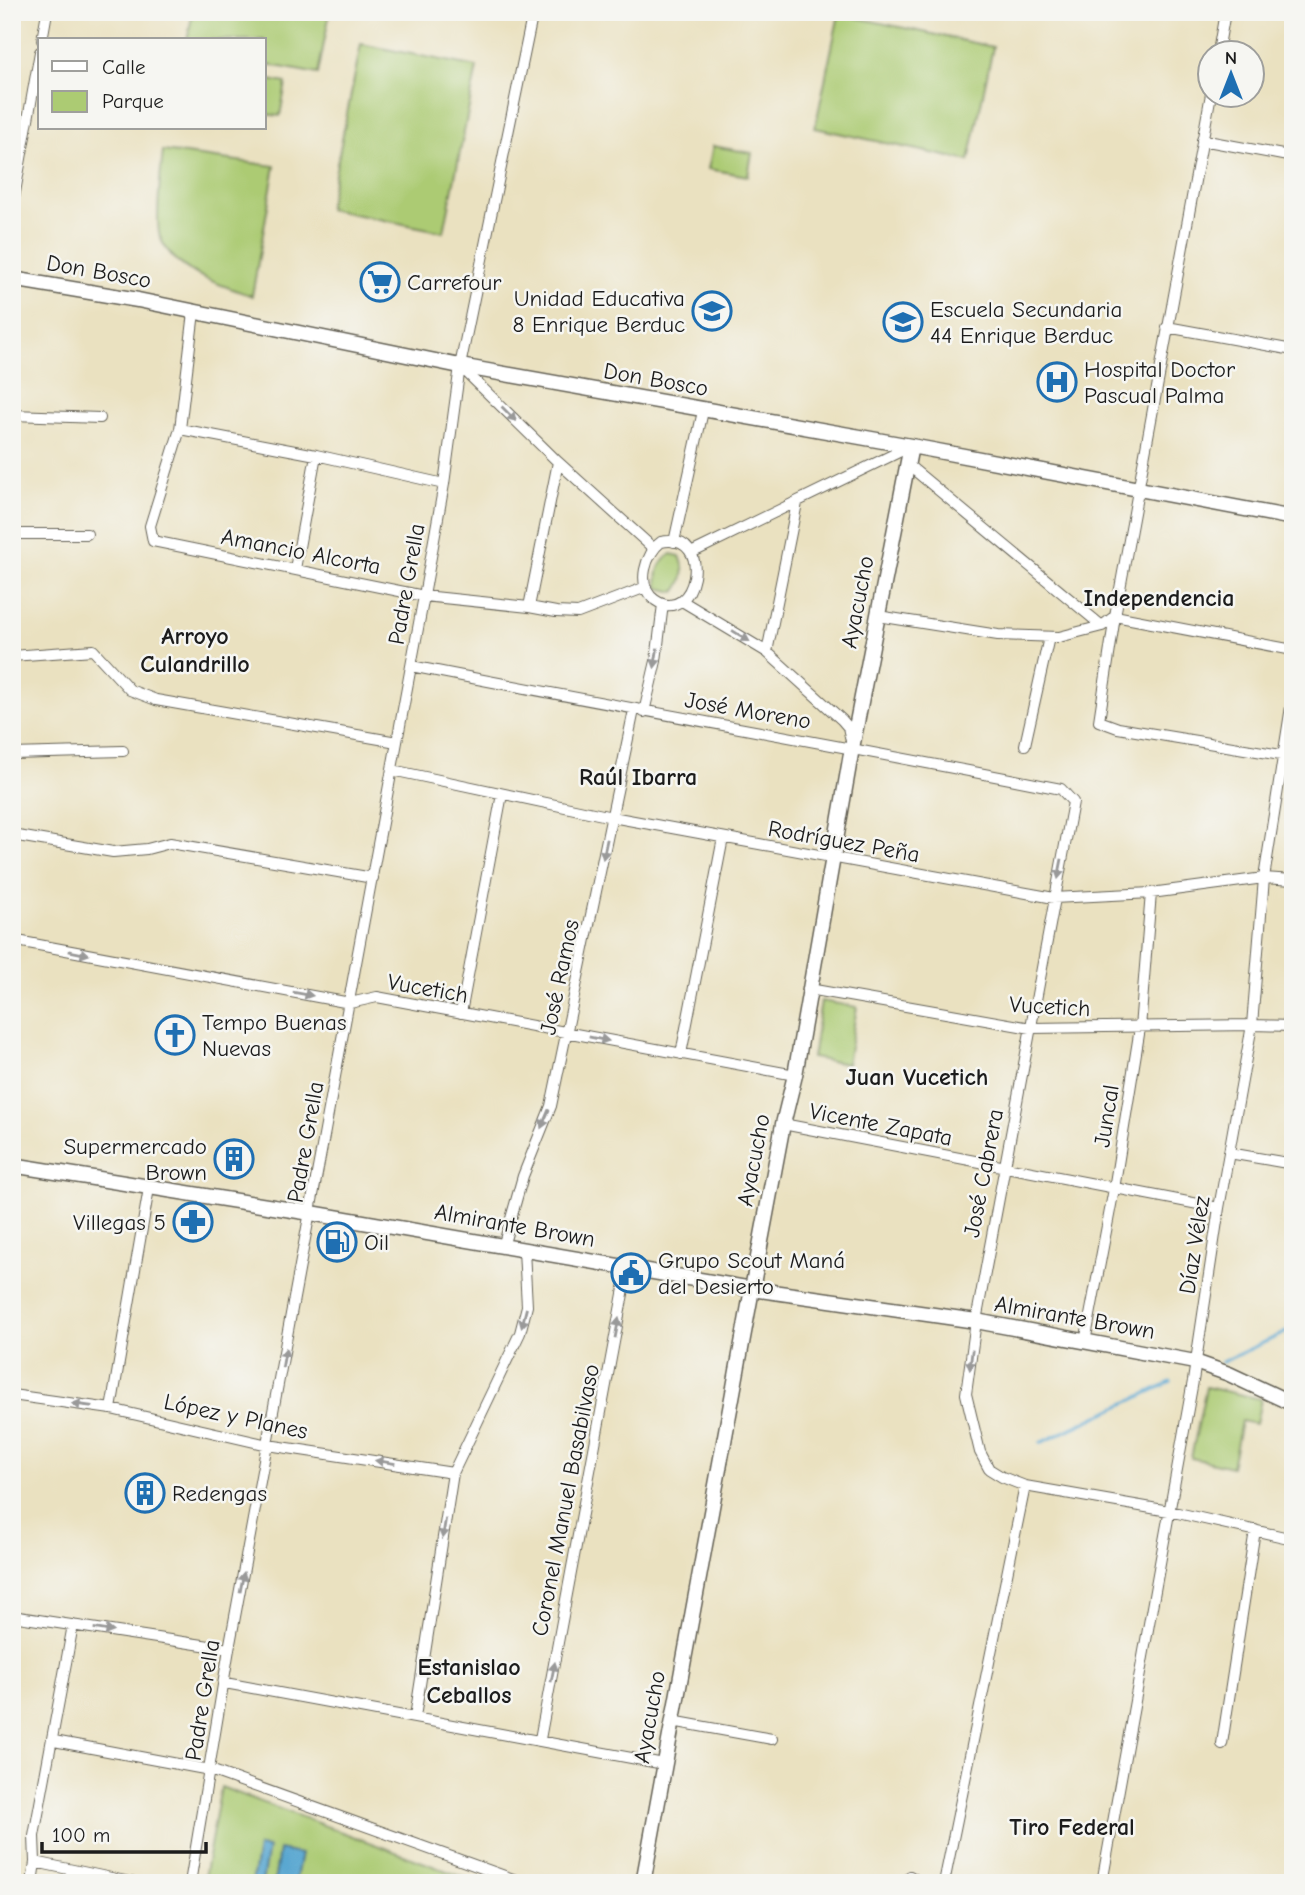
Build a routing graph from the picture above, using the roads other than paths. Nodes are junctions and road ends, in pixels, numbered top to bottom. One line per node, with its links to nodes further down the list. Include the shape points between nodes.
1 (47, 12): 5 (street)
2 (519, 12): 4 (street)
3 (1225, 12): 6 (street)
4 (532, 13): 16 (street, Padre Grella)
5 (42, 38)
6 (1220, 38)
7 (38, 63): 11 (street)
8 (1208, 108): 9 (street)
9 (1202, 140): 10 (street); 14 (street)
10 (1293, 157)
11 (12, 209)
12 (12, 279): 13 (main road, Don Bosco)
13 (194, 312): 16 (main road, Don Bosco); 20 (street)
14 (1167, 327): 15 (street); 26 (street)
15 (1293, 350)
16 (460, 366): 17 (main road, Don Bosco); 23 (street, one-way to 23); 25 (street, Padre Grella)
17 (703, 411): 21 (main road, Don Bosco); 31 (street)
18 (12, 415): 19 (street)
19 (100, 418)
20 (180, 429): 22 (street); 34 (street, Amancio Alcorta, via 150,526 153,541)
21 (911, 446): 24 (main road, Ayacucho); 26 (main road, Don Bosco); 27 (street)
22 (316, 455): 25 (street); 34 (street)
23 (558, 462): 32 (street); 39 (street)
24 (907, 464): 40 (main road, Ayacucho); 42 (street)
25 (444, 484): 36 (street, Padre Grella)
26 (1138, 490): 28 (main road, Don Bosco); 41 (street)
27 (797, 503): 33 (street); 45 (street)
28 (1293, 518)
29 (12, 534): 30 (street)
30 (87, 534)
31 (674, 542): 32 (street, via 661,542); 33 (street)
32 (653, 548): 35 (street, via 645,568)
33 (691, 553): 37 (street, via 694,574)
34 (295, 569): 36 (street, Amancio Alcorta)
35 (646, 587): 38 (street); 39 (street, Amancio Alcorta, via 578,613)
36 (424, 596): 39 (street, Amancio Alcorta); 47 (street, Padre Grella)
37 (682, 601): 38 (street); 45 (street, one-way to 45)
38 (663, 604): 49 (street, José Ramos, one-way to 49, via 656,661)
39 (529, 607)
40 (878, 616): 43 (street, via 998,635); 52 (main road, Ayacucho)
41 (1115, 616): 42 (street); 44 (street); 55 (street, via 1099,721)
42 (1102, 626): 43 (street)
43 (1049, 637): 51 (street)
44 (1293, 650)
45 (767, 652): 52 (street, via 849,727)
46 (12, 656): 50 (street, via 93,650 130,690 156,700)
47 (411, 666): 49 (street, José Moreno); 50 (street, Padre Grella)
48 (1293, 694): 55 (street, Díaz Vélez)
49 (639, 711): 52 (street, José Moreno); 59 (street, José Ramos)
50 (397, 743): 56 (street, Padre Grella)
51 (1025, 745)
52 (852, 748): 58 (street, José Moreno, via 1061,789); 62 (main road, Ayacucho)
53 (123, 751): 54 (street)
54 (12, 754)
55 (1288, 756): 64 (street, Díaz Vélez)
56 (392, 771): 57 (street, Rodríguez Peña); 63 (street, Padre Grella)
57 (502, 794): 59 (street, Rodríguez Peña); 71 (street)
58 (1073, 802): 67 (street, José Cabrera, one-way to 67)
59 (612, 817): 61 (street, Rodríguez Peña); 76 (street, José Ramos, one-way to 76)
60 (12, 835): 63 (street, via 113,852 170,843)
61 (723, 838): 62 (street, Rodríguez Peña); 77 (street)
62 (833, 859): 67 (street, Rodríguez Peña); 69 (main road, Ayacucho)
63 (373, 878): 70 (street, Padre Grella)
64 (1264, 878): 65 (street, Rodríguez Peña); 66 (street, Rodríguez Peña); 72 (street, Díaz Vélez)
65 (1293, 880)
66 (1151, 893): 67 (street, Rodríguez Peña); 75 (street, Juncal)
67 (1054, 898): 74 (street, José Cabrera)
68 (12, 940): 70 (street, Vucetich, one-way to 70)
69 (809, 989): 74 (street, Vucetich); 78 (main road, Ayacucho)
70 (350, 1003): 71 (street, Vucetich, via 377,997); 87 (street, Padre Grella)
71 (461, 1013): 76 (street, Vucetich)
72 (1252, 1025): 73 (street, Vucetich); 75 (street, Vucetich); 80 (street, Díaz Vélez)
73 (1293, 1026)
74 (1031, 1028): 75 (street, Vucetich); 83 (street, José Cabrera)
75 (1140, 1028): 85 (street, Juncal)
76 (567, 1033): 77 (street, Vucetich, one-way to 77); 88 (street, José Ramos, one-way to 88, via 551,1106 523,1176)
77 (681, 1054): 78 (street, Vucetich)
78 (795, 1075): 79 (main road, Ayacucho)
79 (783, 1124): 83 (street, Vicente Zapata); 91 (main road, Ayacucho)
80 (1229, 1153): 81 (street); 86 (street, Díaz Vélez)
81 (1293, 1164)
82 (12, 1165): 84 (main road, Almirante Brown)
83 (1003, 1168): 85 (street, Vicente Zapata); 92 (street, José Cabrera)
84 (149, 1188): 87 (main road, Almirante Brown); 97 (street)
85 (1114, 1189): 86 (street, Vicente Zapata); 93 (street, Juncal)
86 (1220, 1208): 94 (street, Díaz Vélez)
87 (311, 1213): 88 (main road, Almirante Brown); 98 (street, Padre Grella, one-way to 87)
88 (503, 1247): 89 (main road, Almirante Brown)
89 (524, 1250): 90 (main road, Almirante Brown); 99 (street, one-way to 99, via 527,1306 520,1333)
90 (628, 1267): 91 (main road, Almirante Brown); 110 (street, Coronel Manuel Basabilvaso, one-way to 90)
91 (752, 1289): 92 (main road, Almirante Brown); 109 (main road, Ayacucho)
92 (976, 1321): 93 (main road, Almirante Brown); 100 (street, José Cabrera, one-way to 100, via 966,1394 980,1452 989,1469)
93 (1085, 1342): 94 (main road, Almirante Brown)
94 (1195, 1362): 96 (main road, Almirante Brown); 101 (street, Díaz Vélez)
95 (12, 1395): 97 (street, López y Planes, one-way to 95)
96 (1293, 1404)
97 (111, 1409): 98 (street, López y Planes)
98 (268, 1445): 99 (street, López y Planes, one-way to 98); 106 (street, Padre Grella, one-way to 98)
99 (453, 1472): 108 (street, one-way to 108)
100 (1024, 1486): 101 (street, José Cabrera); 125 (street)
101 (1169, 1511): 102 (street, José Cabrera); 126 (street, Díaz Vélez)
102 (1255, 1530): 103 (street, José Cabrera); 113 (street)
103 (1293, 1539)
104 (12, 1616): 105 (street)
105 (73, 1625): 106 (street, one-way to 106); 112 (street)
106 (229, 1649): 107 (street, Padre Grella)
107 (225, 1683): 108 (street); 115 (street, Padre Grella)
108 (415, 1717): 110 (street)
109 (671, 1721): 111 (street); 114 (main road, Ayacucho)
110 (540, 1739): 114 (street)
111 (772, 1739)
112 (54, 1741): 115 (street); 116 (street, via 34,1836)
113 (1222, 1744)
114 (664, 1763): 123 (main road, Ayacucho)
115 (210, 1770): 121 (street, Padre Grella); 122 (street)
116 (35, 1862): 119 (street); 120 (street)
117 (1293, 1864): 127 (street)
118 (910, 1876): 124 (street)
119 (32, 1883)
120 (135, 1883)
121 (190, 1883)
122 (524, 1883)
123 (643, 1883)
124 (921, 1883)
125 (944, 1883)
126 (1102, 1883)
127 (1289, 1883)

